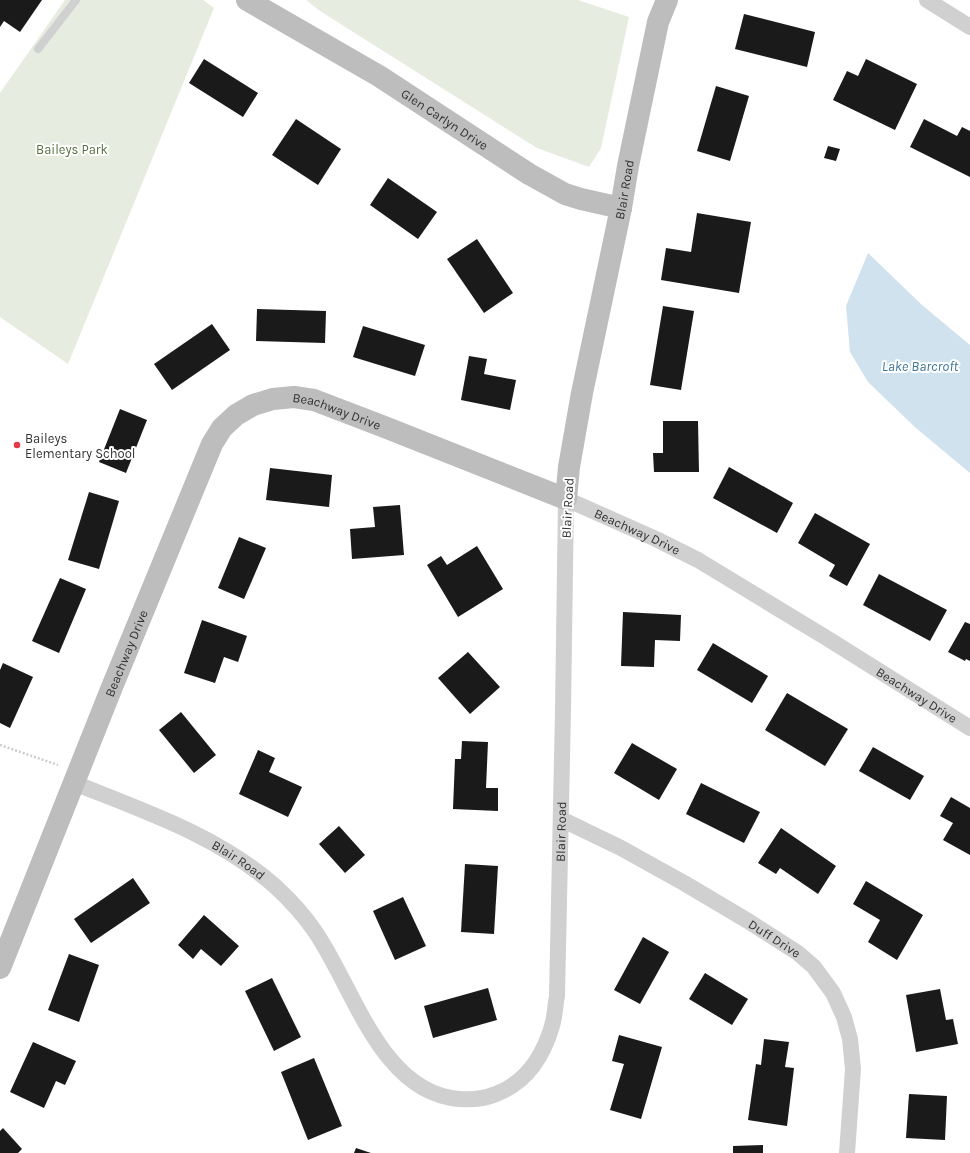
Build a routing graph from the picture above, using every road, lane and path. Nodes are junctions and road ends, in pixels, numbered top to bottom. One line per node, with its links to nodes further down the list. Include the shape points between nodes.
1 (76, 0): 7 (lane)
2 (247, 0): 5 (street, Glen Carlyn Drive)
3 (667, 0): 8 (street, Blair Road, via 658,22)
4 (927, 0): 6 (street)
5 (268, 8): 8 (street, Glen Carlyn Drive, via 553,188 581,199)
6 (970, 27)
7 (38, 49)
8 (621, 208): 9 (street, Blair Road, via 582,393)
9 (566, 499): 10 (street, Beachway Drive, via 698,560); 13 (street, Beachway Drive, via 314,400 294,397 273,399 253,405 226,424 212,444); 14 (street, Blair Road)
10 (970, 728)
11 (0, 745): 12 (path)
12 (58, 766)
13 (74, 783): 14 (street, Blair Road, via 166,820 220,846 248,865 294,904 315,931 373,1036 390,1060 411,1080 428,1090 449,1098 472,1100 487,1098 505,1091 518,1082 534,1067 553,1025 557,996); 15 (street, Beachway Drive)
14 (561, 819): 16 (street, Duff Drive, via 684,883 798,953 814,967 833,992 850,1039 853,1069)
15 (0, 968)
16 (847, 1153)

